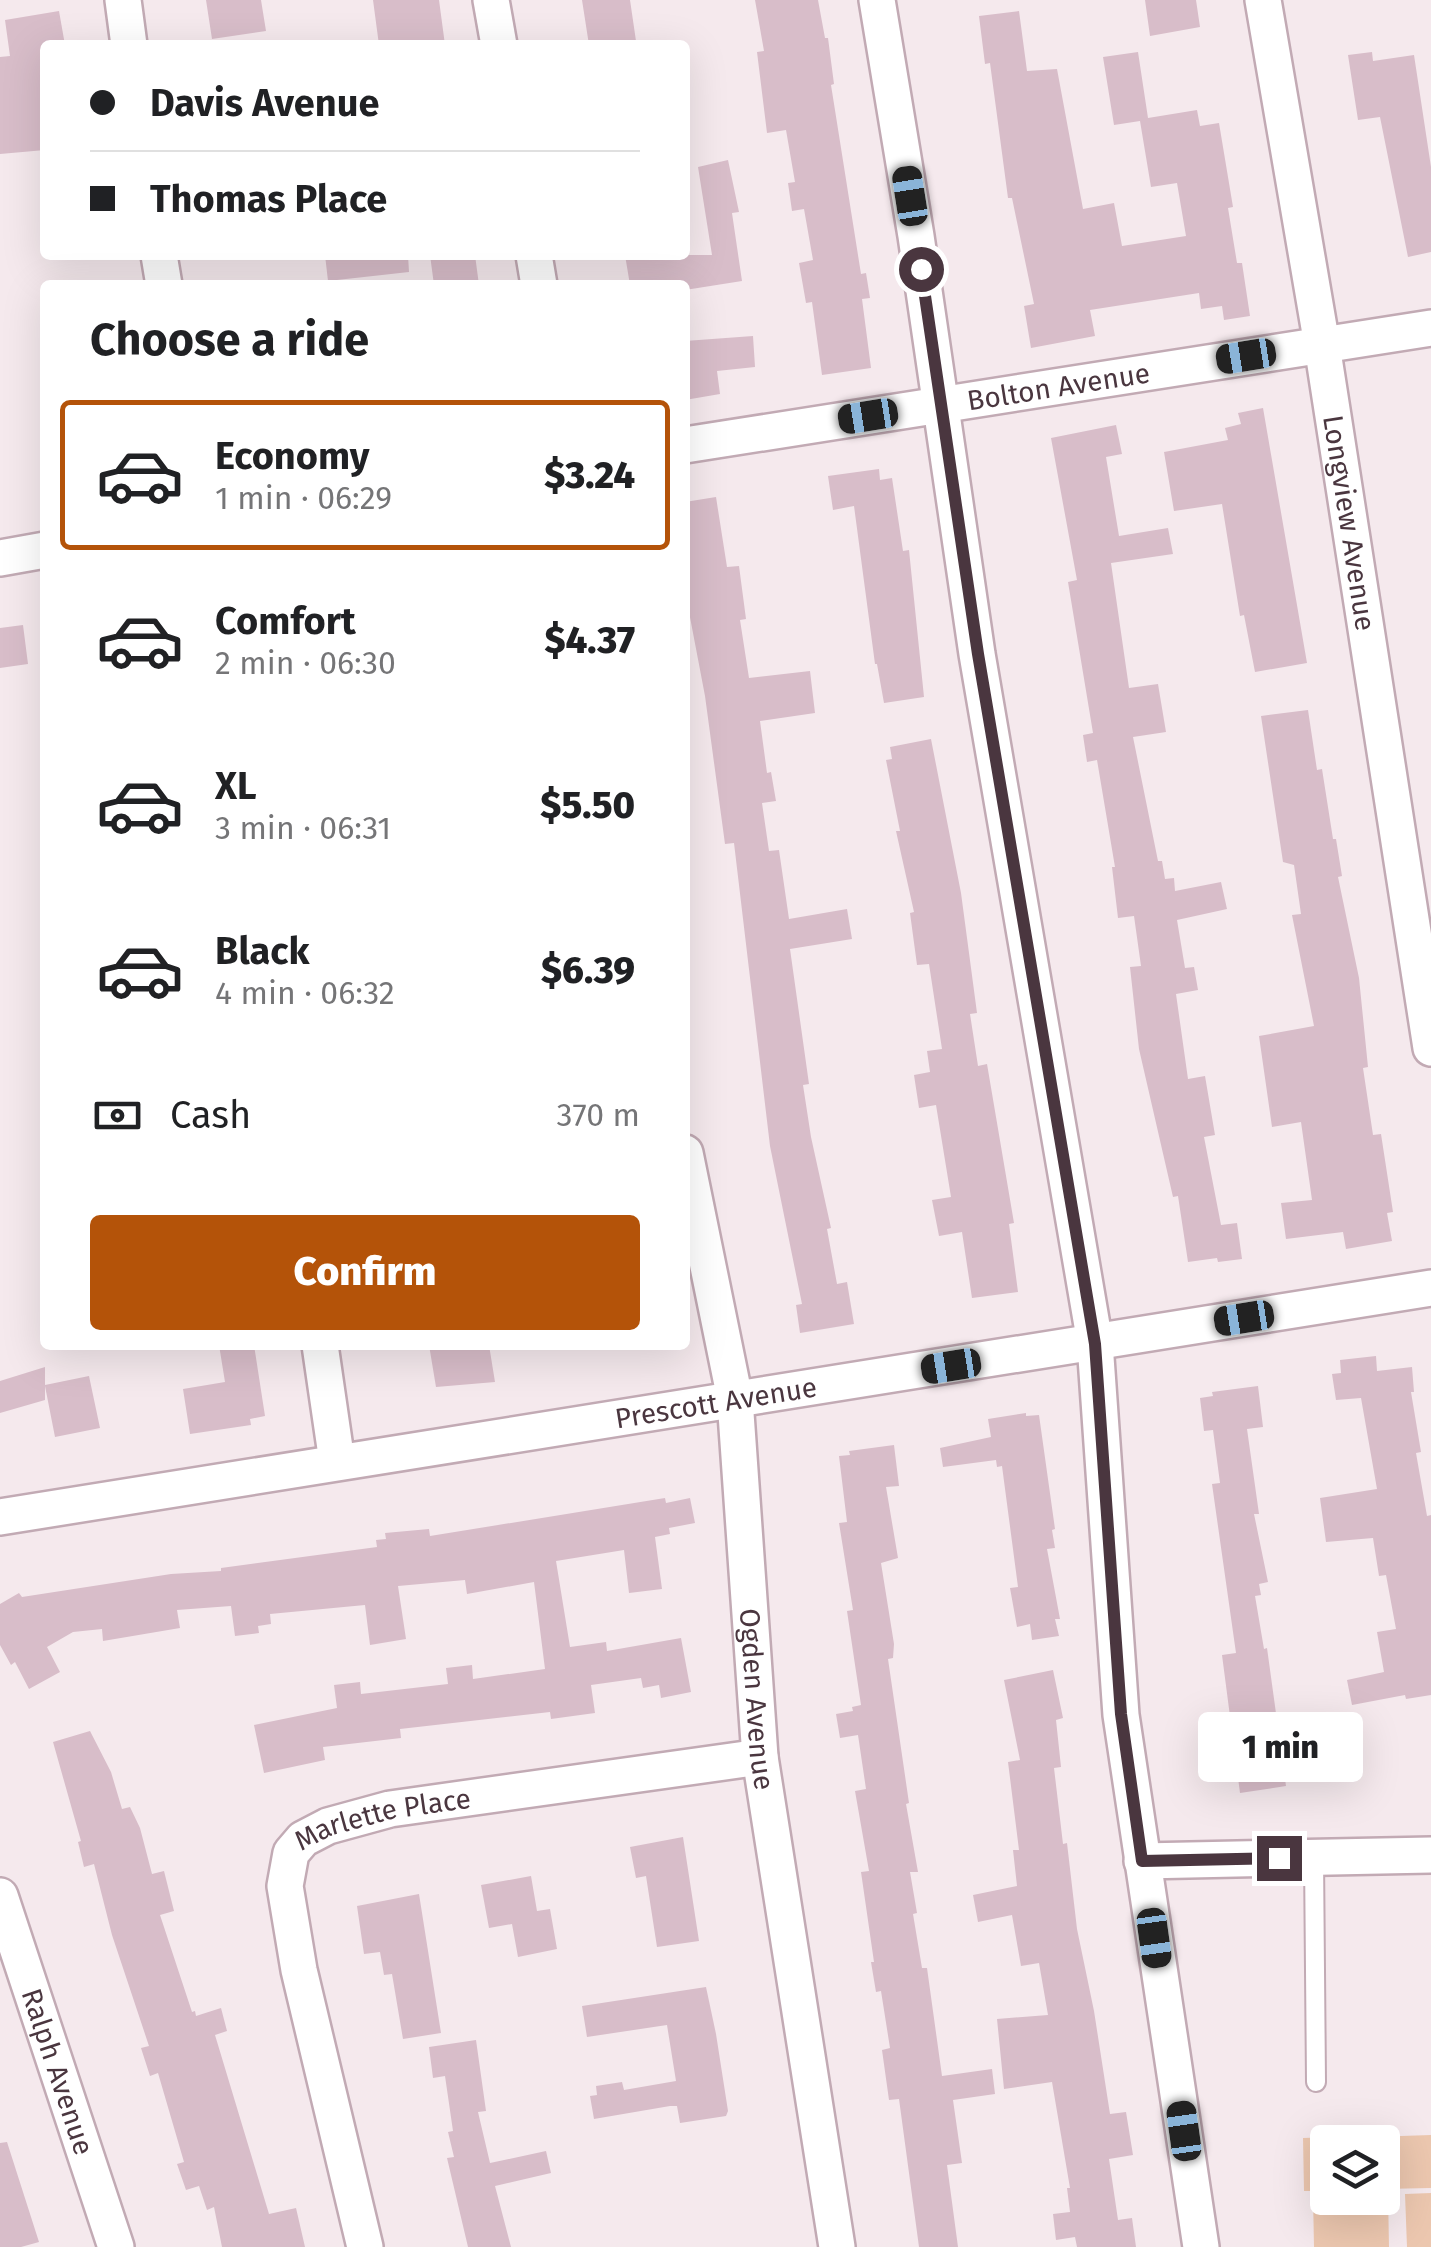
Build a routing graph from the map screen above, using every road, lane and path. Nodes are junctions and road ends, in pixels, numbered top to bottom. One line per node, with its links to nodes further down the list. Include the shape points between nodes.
1 (123, 0): 5 (street)
2 (491, 0): 6 (street)
3 (877, 0): 9 (street)
4 (1263, 0): 8 (street, Longview Avenue)
5 (128, 40)
6 (497, 40)
7 (1431, 328): 8 (street, Bolton Avenue)
8 (1322, 345): 9 (street, Bolton Avenue); 13 (street, Longview Avenue)
9 (941, 404): 10 (street, Bolton Avenue); 16 (street)
10 (690, 444)
11 (40, 551): 12 (street)
12 (0, 558)
13 (1431, 1048)
14 (690, 1178): 18 (street, Ogden Avenue)
15 (1431, 1288): 16 (street, Prescott Avenue)
16 (1095, 1344): 18 (street, Prescott Avenue); 24 (street, via 1121,1714)
17 (321, 1350): 19 (street)
18 (735, 1399): 19 (street, Prescott Avenue); 21 (street, Ogden Avenue)
19 (338, 1462): 20 (street, Prescott Avenue)
20 (0, 1517)
21 (760, 1757): 28 (street, Marlette Place, via 390,1810 328,1826 291,1853 285,1886 299,1970); 29 (street, Ogden Avenue)
22 (1431, 1855): 23 (street)
23 (1314, 1857): 24 (street); 26 (lane)
24 (1142, 1861): 30 (street)
25 (0, 1896): 27 (street, Ralph Avenue)
26 (1316, 2082)
27 (116, 2247)
28 (365, 2247)
29 (837, 2247)
30 (1201, 2247)

